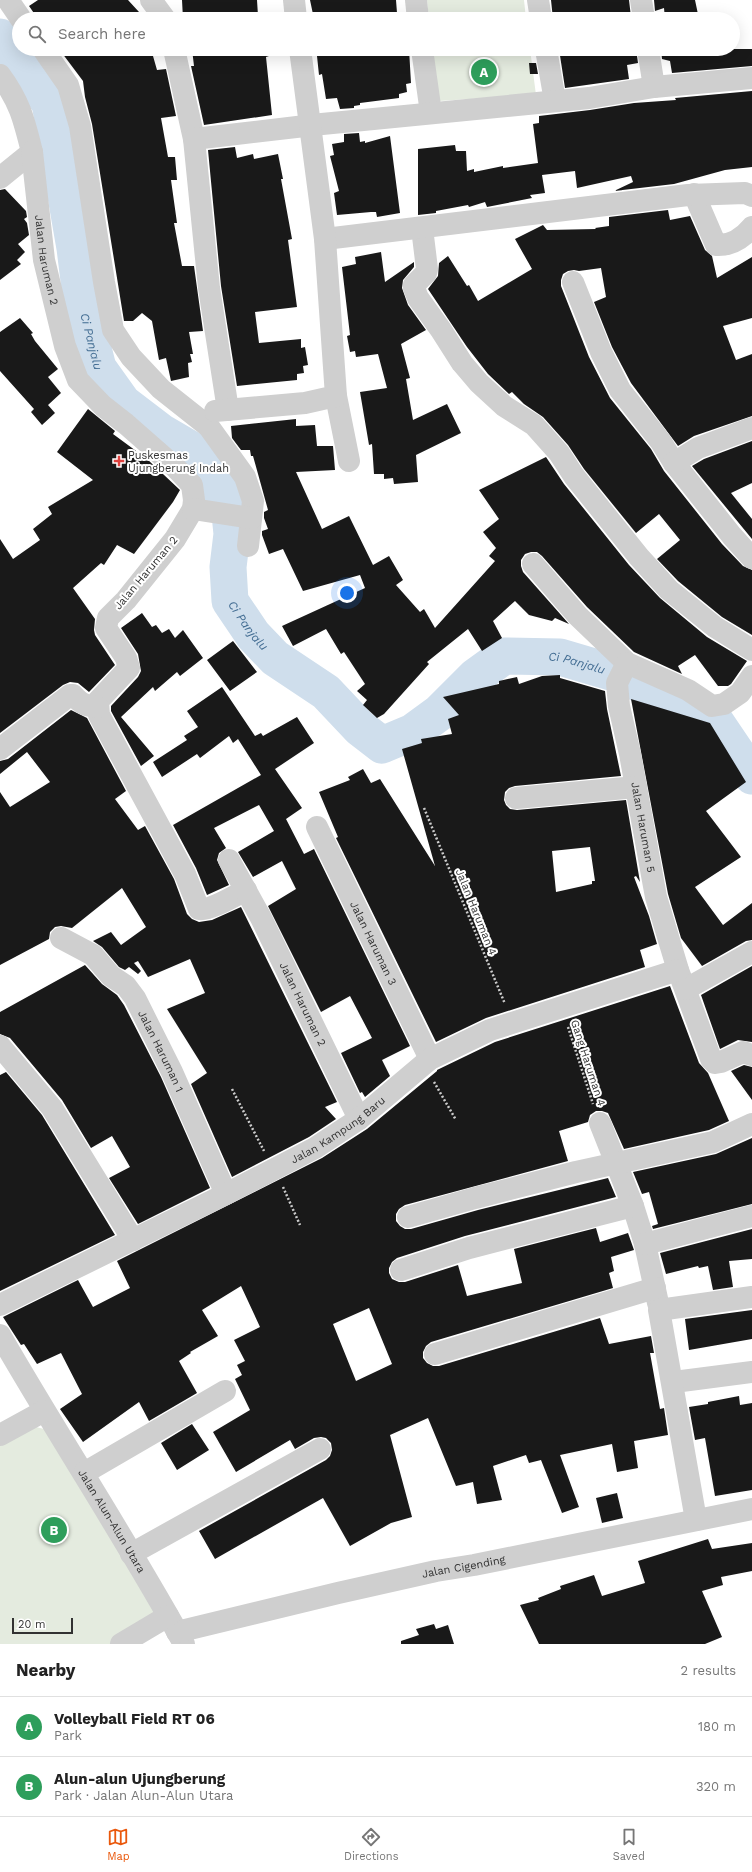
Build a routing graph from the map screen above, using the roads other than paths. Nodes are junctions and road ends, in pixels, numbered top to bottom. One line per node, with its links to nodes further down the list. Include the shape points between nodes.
1 (8, 0): 8 (street)
2 (151, 0): 9 (street)
3 (167, 0): 10 (street)
4 (294, 0): 11 (street)
5 (416, 0): 12 (street)
6 (538, 0): 13 (street)
7 (641, 0): 14 (street)
8 (16, 12)
9 (160, 12)
10 (166, 12)
11 (295, 12)
12 (417, 12)
13 (540, 12)
14 (643, 12)
15 (47, 56): 38 (street, via 68,85 80,126 113,330 131,357 151,378)
16 (176, 56): 27 (street)
17 (301, 56): 26 (street)
18 (423, 56): 25 (street)
19 (547, 56): 24 (street)
20 (649, 56): 23 (street)
21 (0, 75): 28 (street, Jalan Haruman 2, via 12,90 20,107)
22 (752, 78): 23 (street)
23 (654, 87): 24 (street)
24 (555, 101): 25 (street)
25 (431, 113): 26 (street)
26 (311, 125): 27 (street); 34 (street)
27 (194, 139): 37 (street, via 209,288)
28 (32, 152): 29 (street); 42 (street, Jalan Haruman 2, via 44,260 65,346 78,380 103,406 159,452 192,484 194,500)
29 (0, 178)
30 (694, 194): 31 (street, via 745,193); 32 (street, via 716,245 726,246 744,237); 33 (street)
31 (752, 196)
32 (752, 227)
33 (422, 228): 34 (street); 47 (street, via 427,269 414,288 418,298 462,363 504,406 534,425 559,453 574,476 639,557 669,590 716,627)
34 (325, 239): 36 (street, via 336,365)
35 (573, 282): 41 (street, via 601,352 620,390 661,442)
36 (336, 396): 37 (street, via 305,403); 40 (street)
37 (228, 410): 38 (street)
38 (194, 414): 43 (street, via 209,427 245,477 253,501)
39 (752, 428): 41 (street, via 698,448)
40 (349, 461)
41 (674, 463): 45 (street)
42 (200, 511): 43 (street); 50 (street, Jalan Haruman 2, via 108,618 106,628 126,658 129,668 98,701)
43 (243, 517): 44 (street)
44 (248, 546)
45 (752, 558)
46 (533, 564): 48 (street)
47 (752, 650)
48 (623, 671): 49 (street, via 688,690 712,706 724,704 740,693); 52 (street, Jalan Haruman 5, via 619,706)
49 (752, 676)
50 (98, 707): 51 (street, via 85,706 70,695); 56 (street, via 99,715 185,874 199,909 203,910)
51 (0, 749)
52 (636, 787): 53 (street); 59 (street, Jalan Haruman 5, via 656,897)
53 (516, 798)
54 (317, 827): 62 (street, Jalan Haruman 3)
55 (229, 860): 56 (street, Jalan Haruman 2)
56 (246, 890): 63 (street, Jalan Haruman 2)
57 (61, 938): 67 (street, Jalan Haruman 1, via 93,955 135,998 172,1072)
58 (752, 952): 59 (street, Jalan Kampung Baru)
59 (682, 980): 61 (street, Jalan Haruman 5, via 711,1059 721,1062 743,1052); 62 (street, Jalan Kampung Baru, via 561,1007 490,1030)
60 (0, 1046): 71 (street, via 52,1108)
61 (752, 1055)
62 (427, 1062): 63 (street, Jalan Kampung Baru)
63 (359, 1119): 67 (street, Jalan Kampung Baru, via 315,1148)
64 (600, 1123): 66 (street)
65 (752, 1124): 66 (street, via 714,1142)
66 (616, 1164): 68 (street); 70 (street, via 516,1187)
67 (226, 1194): 71 (street, Jalan Kampung Baru)
68 (633, 1206): 72 (street); 73 (street, via 470,1248)
69 (752, 1216): 72 (street)
70 (408, 1217)
71 (133, 1240): 76 (street, Jalan Kampung Baru)
72 (645, 1244): 74 (street)
73 (401, 1270)
74 (655, 1288): 77 (street); 79 (street)
75 (752, 1297): 77 (street)
76 (0, 1305)
77 (659, 1310): 81 (street)
78 (0, 1335): 83 (street, Jalan Alun-Alun Utara)
79 (435, 1354)
80 (752, 1372): 81 (street)
81 (674, 1382): 88 (street)
82 (225, 1391): 86 (street)
83 (44, 1411): 84 (street); 86 (street, Jalan Alun-Alun Utara)
84 (0, 1435)
85 (320, 1449): 89 (street)
86 (84, 1473): 89 (street, Jalan Alun-Alun Utara)
87 (752, 1510): 88 (street, Jalan Cigending)
88 (696, 1520): 90 (street, Jalan Cigending, via 436,1571)
89 (131, 1554): 90 (street, Jalan Alun-Alun Utara)
90 (176, 1631): 91 (street, Jalan Cigending)
91 (121, 1644)

